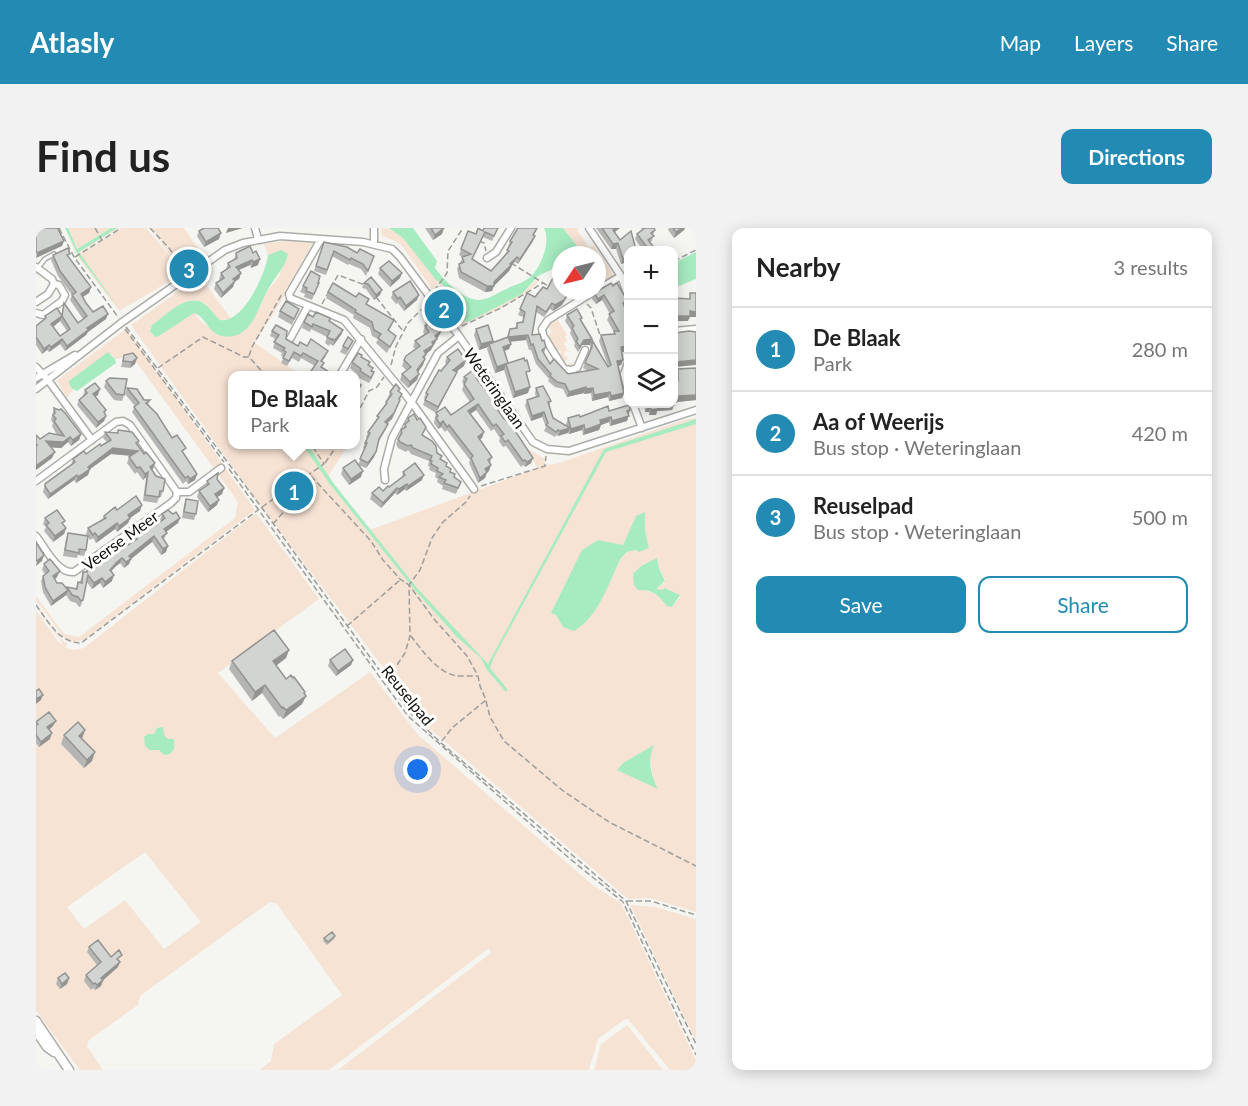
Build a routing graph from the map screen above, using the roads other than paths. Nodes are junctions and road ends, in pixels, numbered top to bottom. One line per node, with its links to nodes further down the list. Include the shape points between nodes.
1 (255, 228): 5 (street)
2 (374, 228): 7 (street)
3 (511, 228): 9 (street, via 496,252)
4 (589, 228): 11 (street)
5 (258, 239): 6 (street, Weteringlaan); 24 (street, Weteringlaan, via 225,250)
6 (321, 239): 7 (street, Weteringlaan); 17 (street, via 289,294 293,301)
7 (374, 244): 21 (street, Weteringlaan, via 392,249 400,257)
8 (66, 249): 10 (lane, via 45,259)
9 (487, 258)
10 (36, 269): 12 (street)
11 (621, 276): 13 (street); 14 (street)
12 (54, 284): 16 (street); 18 (street, via 66,296 43,315)
13 (606, 284)
14 (624, 285)
15 (581, 300): 25 (street, via 548,320 542,329 564,369 577,368)
16 (36, 302)
17 (308, 306): 22 (street); 23 (street, via 344,320)
18 (36, 314)
19 (696, 329): 20 (street)
20 (678, 331)
21 (459, 336): 31 (street, via 438,353); 34 (street, Weteringlaan, via 533,442 547,450 569,451)
22 (290, 339)
23 (361, 339): 27 (street); 31 (street)
24 (88, 347): 28 (street); 29 (street, Weteringlaan)
25 (585, 350)
26 (36, 367): 28 (street)
27 (343, 371)
28 (39, 376): 29 (street)
29 (48, 380): 30 (street, Weteringlaan); 35 (street)
30 (36, 389)
31 (412, 403): 37 (street, via 392,438); 39 (street)
32 (634, 408): 34 (street)
33 (696, 410): 34 (street)
34 (642, 428)
35 (92, 440): 38 (street); 40 (street, via 116,422 128,423)
36 (221, 468): 40 (street, Veerse Meer, via 189,492)
37 (385, 480)
38 (36, 481)
39 (474, 489)
40 (177, 492): 41 (street, Veerse Meer, via 171,503 74,572 60,568)
41 (36, 536)
42 (36, 1021): 43 (street)
43 (38, 1031): 44 (street)
44 (69, 1070)

